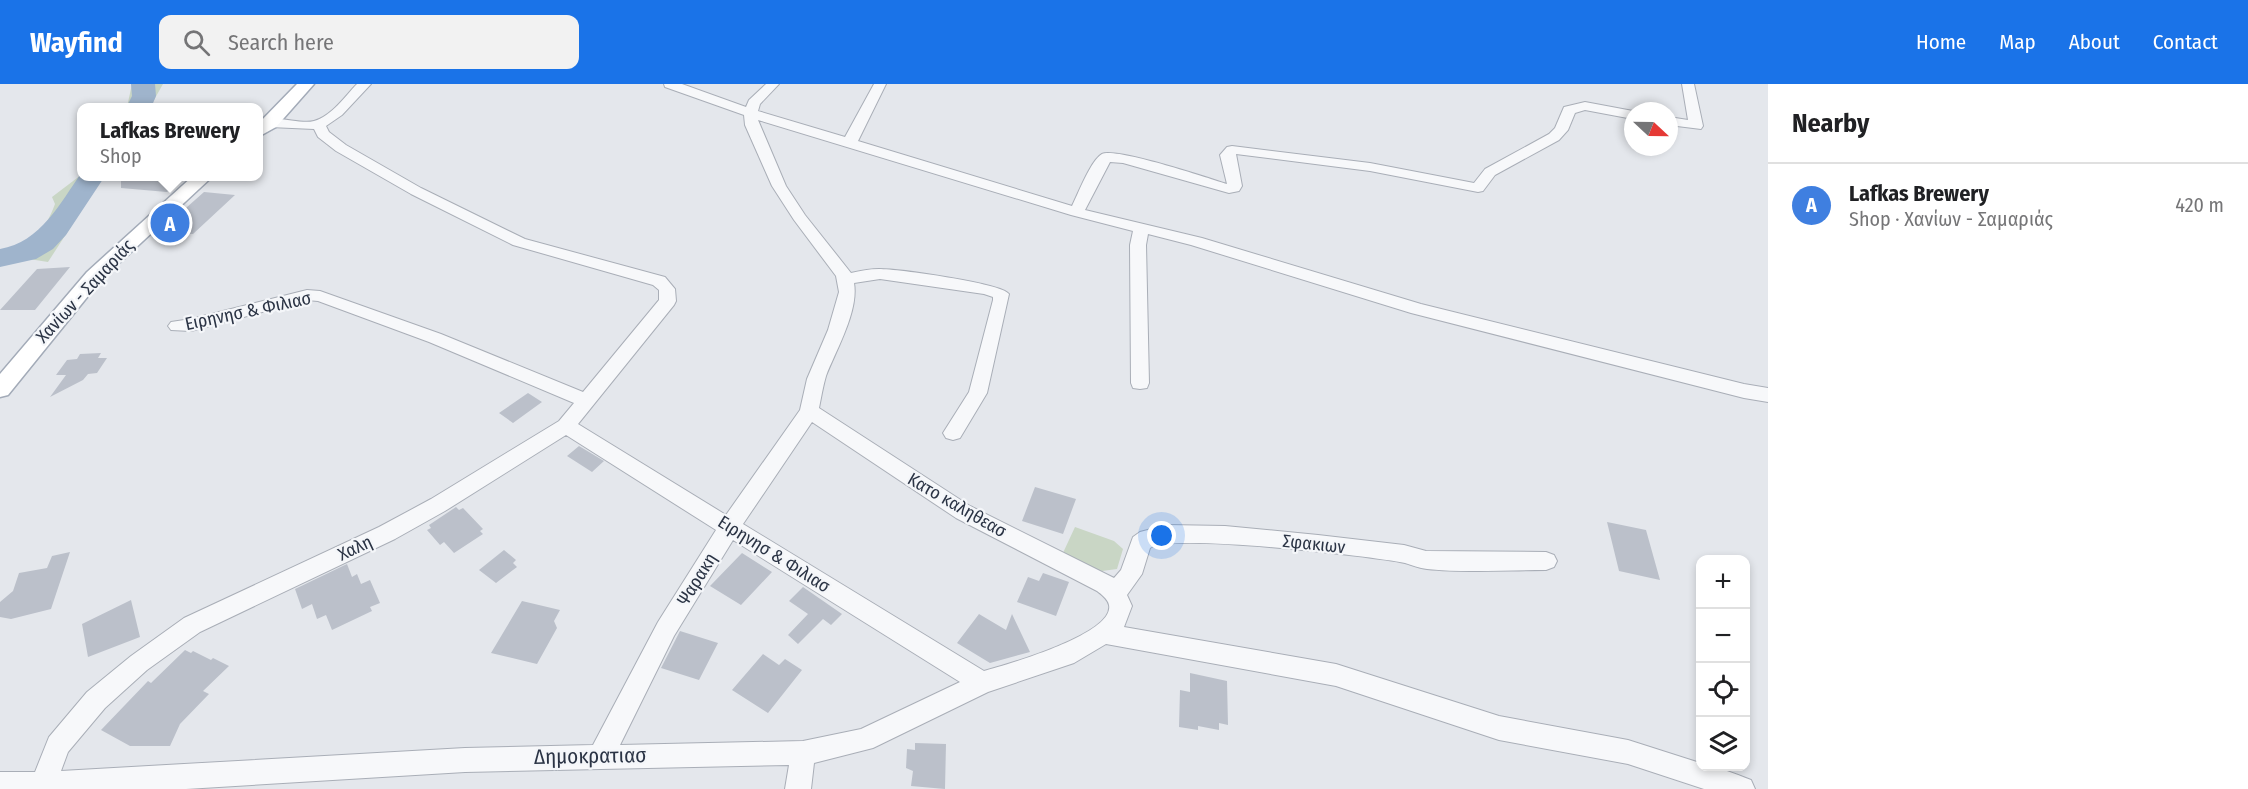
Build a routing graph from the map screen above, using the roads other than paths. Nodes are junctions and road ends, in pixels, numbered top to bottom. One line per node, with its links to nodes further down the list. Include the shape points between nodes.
1 (306, 84): 11 (main road)
2 (365, 84): 10 (street)
3 (670, 84): 7 (street)
4 (773, 84): 7 (street, via 754,103)
5 (880, 84): 12 (street)
6 (1688, 84): 9 (street, via 1695,126)
7 (750, 113): 12 (street); 16 (street, via 779,186)
8 (1624, 113): 14 (street, via 1585,106 1569,110 1554,137 1490,172 1478,188 1370,167 1232,150 1227,155 1235,186 1229,189 1107,157)
9 (1678, 123)
10 (318, 124): 11 (street); 21 (street, Χαλη, via 341,148 416,191 519,242 659,281 667,289 668,301)
11 (264, 128)
12 (850, 142): 14 (street)
13 (199, 181): 18 (main road, Χανίων - Σαμαριάς, via 94,276)
14 (1076, 212): 15 (street)
15 (1142, 227): 19 (street, via 1138,245); 20 (street, via 1417,309)
16 (845, 280): 22 (street, via 847,292 837,330 816,379); 24 (street, via 880,274 1000,294 978,393)
17 (177, 326): 21 (street, Ειρηνησ & Φιλιασ, via 307,295 320,296 435,338)
18 (2, 383)
19 (1140, 383)
20 (1768, 395)
21 (587, 401): 23 (street, Χαλη)
22 (809, 411): 25 (street, Ψαρακη); 27 (street, Κατο καληθεασ, via 963,512 1105,584)
23 (566, 426): 25 (street, Ειρηνησ & Φιλιασ); 33 (street, Χαλη, via 387,533 192,625 96,700 58,745)
24 (953, 433)
25 (730, 526): 29 (street, Ειρηνησ & Φιλιασ); 31 (street, Ψαρακη, via 666,629)
26 (1546, 561): 27 (street, Σφακιων, via 1426,560 1295,542 1167,534 1141,543 1131,574)
27 (1113, 592): 28 (street, Δημοκρατιασ, via 1121,606 1118,618)
28 (1103, 633): 29 (street, Δημοκρατιασ, via 1066,656); 35 (street, via 1336,675 1499,728 1628,752)
29 (982, 683): 30 (street, Δημοκρατιασ, via 864,740)
30 (803, 753): 31 (street, Δημοκρατιασ); 34 (street)
31 (601, 756): 33 (street, Δημοκρατιασ, via 453,760)
32 (0, 785): 33 (street, Δημοκρατιασ)
33 (43, 785)
34 (798, 789)
35 (1742, 789)

